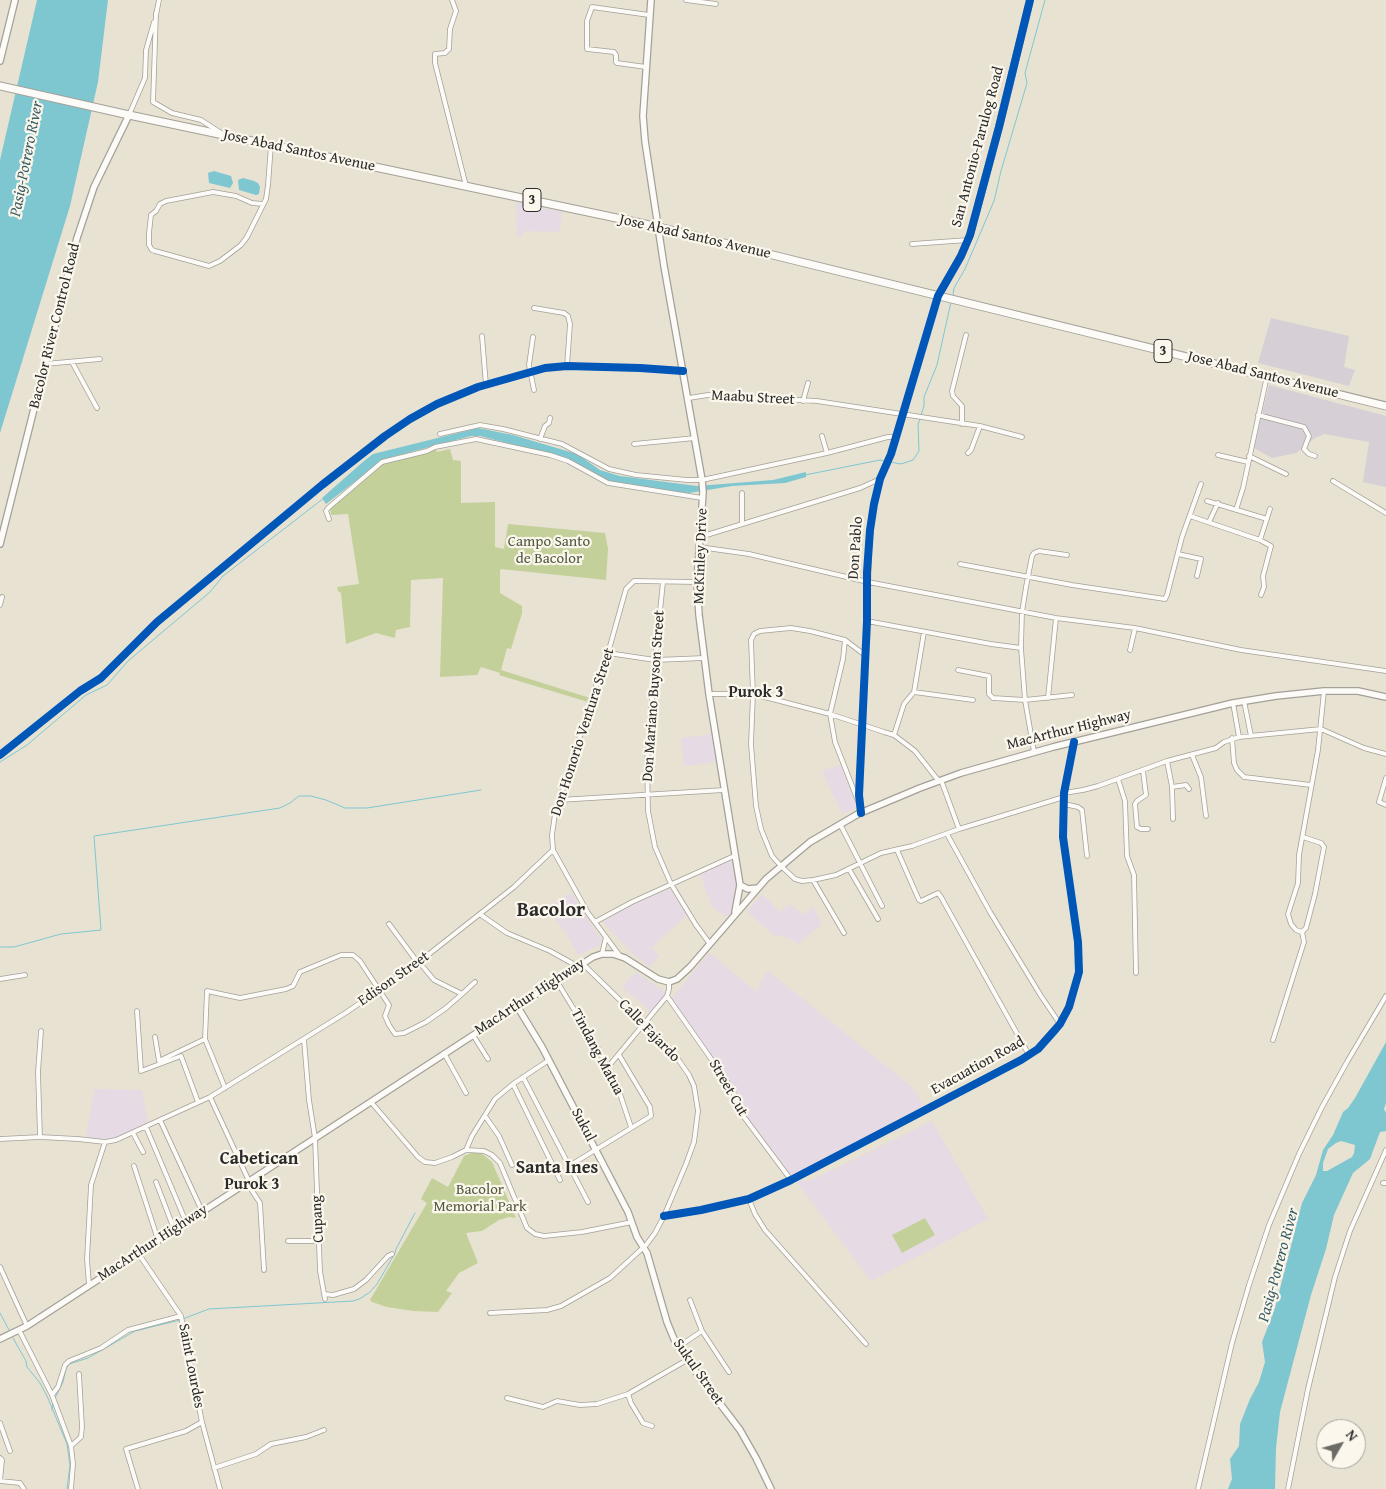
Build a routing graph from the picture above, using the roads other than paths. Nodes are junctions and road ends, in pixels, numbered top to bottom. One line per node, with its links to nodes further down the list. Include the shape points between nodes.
1 (15, 0): 10 (main road)
2 (159, 0): 8 (street)
3 (452, 0): 16 (street, via 456,11 450,29 449,49 435,54 435,59)
4 (651, 0): 9 (main road, McKinley Drive)
5 (686, 0): 7 (street)
6 (1030, 0): 19 (main road, San Antonio-Parulog Road)
7 (716, 4)
8 (156, 12): 13 (street, via 146,50 145,78); 14 (street, via 154,102 172,113 201,120)
9 (649, 15): 11 (main road, McKinley Drive); 11 (street, via 592,7 587,21 587,48 614,52 617,63)
10 (0, 60)
11 (646, 67): 18 (main road, McKinley Drive, via 644,132)
12 (0, 86): 13 (highway, Jose Abad Santos Avenue / 3)
13 (129, 115): 14 (highway, Jose Abad Santos Avenue / 3); 28 (main road, Bacolor River Control Road, via 85,209)
14 (226, 136): 15 (highway, Jose Abad Santos Avenue / 3)
15 (271, 145): 16 (highway, Jose Abad Santos Avenue / 3); 17 (street)
16 (466, 186): 18 (highway, Jose Abad Santos Avenue / 3)
17 (263, 204): 17 (street, via 213,192 166,201 151,215 149,245 152,250 209,266 241,245)
18 (659, 227): 21 (highway, Jose Abad Santos Avenue / 3); 30 (main road, McKinley Drive)
19 (968, 240): 20 (street); 21 (main road, San Antonio-Parulog Road)
20 (912, 244)
21 (941, 296): 32 (highway, Jose Abad Santos Avenue / 3); 40 (street, Don Pablo)
22 (534, 308): 29 (street, via 568,316)
23 (966, 335): 43 (street, via 952,391 962,406)
24 (482, 336): 34 (street)
25 (532, 337): 31 (street)
26 (100, 360): 27 (street)
27 (72, 362): 28 (street); 39 (street)
28 (45, 364): 77 (main road, Bacolor River Control Road)
29 (567, 366): 30 (street); 31 (street)
30 (683, 371): 36 (main road, McKinley Drive)
31 (529, 373): 34 (street); 35 (street)
32 (1267, 376): 38 (highway, Jose Abad Santos Avenue / 3); 41 (street)
33 (808, 383): 37 (street)
34 (486, 385): 125 (street, via 437,404 385,436 157,622 101,678)
35 (534, 390)
36 (689, 398): 37 (street, Maabu Street, via 708,395); 49 (main road, McKinley Drive)
37 (804, 401): 40 (street, Maabu Street)
38 (1386, 406)
39 (97, 408)
40 (902, 415): 43 (street, Maabu Street); 47 (street, Don Pablo)
41 (1258, 415): 55 (street); 56 (street, via 1304,427 1309,436 1304,449)
42 (550, 418): 50 (street)
43 (962, 424): 44 (street, Maabu Street)
44 (980, 426): 48 (street, Maabu Street); 53 (street)
45 (440, 434): 50 (street, via 480,425)
46 (822, 436): 52 (street)
47 (896, 437): 52 (street); 59 (street, Don Pablo)
48 (1022, 437)
49 (696, 438): 51 (street); 60 (main road, McKinley Drive)
50 (540, 439): 60 (street, via 562,444 616,471)
51 (634, 444)
52 (827, 453): 60 (street)
53 (968, 453)
54 (1218, 455): 57 (street)
55 (1249, 456): 57 (street); 58 (street)
56 (1315, 456)
57 (1248, 462): 68 (street)
58 (1286, 474)
59 (880, 479): 74 (street); 86 (street, Don Pablo, via 870,530)
60 (702, 481): 64 (main road, McKinley Drive)
61 (1332, 481): 69 (street)
62 (1201, 484): 70 (street)
63 (742, 493): 74 (street)
64 (702, 496): 71 (street, via 608,483 550,455 476,439 382,462 328,508); 75 (main road, McKinley Drive)
65 (1207, 501): 66 (street)
66 (1218, 503): 68 (street); 73 (street)
67 (1270, 509): 72 (street)
68 (1236, 510): 72 (street)
69 (1386, 513)
70 (1190, 516): 73 (street); 79 (street)
71 (329, 519)
72 (1267, 519): 76 (street)
73 (1209, 522): 76 (street)
74 (742, 523): 75 (street)
75 (700, 537): 78 (main road, McKinley Drive)
76 (1260, 540): 87 (street, via 1272,549)
77 (0, 544)
78 (699, 548): 85 (main road, McKinley Drive); 86 (street, via 749,554)
79 (1178, 554): 82 (street, via 1201,559); 83 (street, via 1165,599)
80 (1067, 555): 83 (street, via 1034,553)
81 (960, 564): 83 (street)
82 (1197, 576)
83 (1028, 577): 90 (street)
84 (663, 582): 85 (street, Don Honorio Ventura Street); 98 (street, Don Honorio Ventura Street, via 634,582 626,589); 101 (street, Don Mariano Buyson Street)
85 (698, 582): 100 (main road, McKinley Drive)
86 (868, 582): 90 (street); 92 (street, Don Pablo)
87 (1261, 595)
88 (2, 597): 89 (street)
89 (0, 605)
90 (1022, 612): 91 (street); 96 (street)
91 (1056, 618): 93 (street); 110 (street)
92 (867, 621): 94 (street); 99 (street, Don Pablo)
93 (1135, 628): 97 (street); 103 (street, via 1259,652)
94 (924, 632): 96 (street); 104 (street)
95 (845, 640): 99 (street); 107 (street, via 791,628 754,634 751,640); 115 (street)
96 (1021, 648): 112 (street)
97 (1130, 650)
98 (608, 652): 101 (street); 138 (street, Don Honorio Ventura Street)
99 (865, 655): 116 (street, Don Pablo)
100 (704, 658): 101 (street); 106 (main road, McKinley Drive)
101 (654, 660): 136 (street, Don Mariano Buyson Street)
102 (958, 670): 112 (street, via 988,676 990,697)
103 (1386, 671)
104 (914, 692): 111 (street); 118 (street, via 904,704)
105 (1324, 692): 109 (main road, MacArthur Highway, via 1358,691); 113 (main road, MacArthur Highway); 117 (street)
106 (709, 694): 107 (street); 135 (main road, McKinley Drive)
107 (753, 694): 115 (street); 155 (street, via 751,744 756,806 766,844)
108 (1072, 695): 110 (street)
109 (1386, 697)
110 (1048, 698): 112 (street)
111 (974, 700)
112 (1025, 700): 123 (street)
113 (1244, 701): 114 (main road, MacArthur Highway); 119 (street)
114 (1233, 703): 120 (street); 122 (main road, MacArthur Highway)
115 (830, 714): 116 (street); 139 (street, via 835,742)
116 (861, 724): 118 (street); 139 (street, Don Pablo)
117 (1321, 729): 119 (street); 124 (street); 132 (street)
118 (894, 735): 131 (street)
119 (1251, 736): 120 (street)
120 (1239, 737): 121 (street)
121 (1232, 738): 126 (street, via 1216,748); 132 (street, via 1234,763 1244,777)
122 (1074, 742): 123 (main road, MacArthur Highway); 137 (street, Evacuation Road)
123 (1034, 752): 131 (main road, MacArthur Highway)
124 (1386, 754)
125 (0, 755)
126 (1192, 755): 127 (street); 143 (street, via 1201,778)
127 (1167, 761): 128 (street); 133 (street)
128 (1143, 771): 130 (street); 147 (street, via 1146,795 1135,804 1137,826)
129 (1386, 778): 141 (street, via 1379,802)
130 (1118, 779): 137 (street); 175 (street, via 1125,801 1127,856 1134,875)
131 (940, 780): 142 (main road, MacArthur Highway); 146 (street)
132 (1311, 785): 149 (street)
133 (1172, 787): 134 (street, via 1186,785); 144 (street)
134 (1189, 789)
135 (724, 790): 136 (street); 152 (main road, McKinley Drive)
136 (647, 795): 138 (street); 158 (street, Don Mariano Buyson Street, via 655,848)
137 (1064, 795): 140 (street, Evacuation Road); 146 (street)
138 (559, 800): 150 (street, Don Honorio Ventura Street, via 553,827)
139 (859, 804): 142 (street, Don Pablo)
140 (1064, 804): 153 (street, via 1082,810); 188 (street, Evacuation Road, via 1063,837 1078,942 1079,972 1069,1007)
141 (1386, 804)
142 (861, 813): 145 (main road, MacArthur Highway)
143 (1206, 816)
144 (1173, 819)
145 (840, 824): 154 (street); 155 (main road, MacArthur Highway, via 810,842)
146 (960, 828): 148 (street)
147 (1148, 829)
148 (947, 834): 151 (street); 188 (street, via 990,912)
149 (1303, 837): 167 (street, via 1298,883 1288,914 1291,924); 167 (street, via 1324,847 1315,894)
150 (553, 850): 162 (street, Edison Street); 165 (street)
151 (897, 850): 154 (street); 197 (street, via 918,900 938,894 941,897)
152 (734, 856): 158 (street); 159 (main road, McKinley Drive)
153 (1087, 856)
154 (859, 862): 156 (street); 161 (street)
155 (781, 866): 157 (street, via 798,881); 160 (main road, MacArthur Highway)
156 (849, 869): 157 (street); 164 (street)
157 (813, 880): 168 (street)
158 (671, 884): 165 (street); 170 (street, Don Mariano Buyson Street)
159 (740, 885): 160 (main road, via 748,889); 163 (main road, McKinley Drive)
160 (758, 888): 163 (main road, MacArthur Highway)
161 (882, 906)
162 (480, 914): 173 (street, Edison Street); 174 (street, via 507,934)
163 (735, 914): 170 (main road, MacArthur Highway)
164 (878, 919)
165 (595, 922): 169 (street)
166 (389, 924): 173 (street)
167 (1302, 932): 194 (street, via 1304,942)
168 (844, 933)
169 (606, 937): 171 (street); 172 (street)
170 (710, 944): 180 (main road, MacArthur Highway, via 682,975)
171 (602, 954): 172 (main road, MacArthur Highway); 174 (main road, MacArthur Highway)
172 (620, 956): 180 (main road, MacArthur Highway, via 658,980)
173 (419, 962): 181 (street, Edison Street); 182 (street, via 434,980)
174 (579, 965): 178 (main road, MacArthur Highway); 187 (street, Calle Fajardo)
175 (1136, 973)
176 (25, 975): 177 (street)
177 (0, 980)
178 (556, 980): 185 (main road, MacArthur Highway); 200 (street, Tindang Matua)
179 (475, 982): 182 (street)
180 (669, 982): 183 (street)
181 (379, 990): 182 (street, via 388,1005 385,1016 395,1034 426,1022); 192 (street, via 360,961 350,954 338,955 300,972 293,986 286,990 240,998 206,991); 193 (street, Edison Street)
182 (462, 994)
183 (667, 996): 187 (street); 225 (street, Street Cut, via 728,1083 738,1109)
184 (1386, 996): 275 (street, via 1322,1107 1269,1225 1232,1343)
185 (517, 1006): 190 (main road, MacArthur Highway); 199 (main road, Sukul)
186 (137, 1010): 206 (street, via 141,1071 181,1056)
187 (645, 1024): 196 (street); 231 (street, Calle Fajardo, via 689,1075 698,1111 691,1152)
188 (1060, 1024): 197 (street, Evacuation Road)
189 (41, 1030): 213 (street, via 38,1072)
190 (473, 1035): 195 (main road, MacArthur Highway); 198 (street)
191 (155, 1037): 192 (street, via 159,1061)
192 (205, 1039): 203 (street)
193 (304, 1040): 203 (street, Edison Street); 214 (street, Cupang)
194 (1273, 1040)
195 (444, 1053): 204 (street); 207 (main road, MacArthur Highway)
196 (619, 1054): 200 (street); 211 (street, via 652,1112 649,1119)
197 (1029, 1055): 225 (street, Evacuation Road)
198 (488, 1059)
199 (549, 1060): 201 (street); 218 (main road, Sukul)
200 (608, 1067): 211 (street, Tindang Matua)
201 (523, 1077): 202 (street); 223 (street)
202 (513, 1084): 208 (street, via 495,1099); 224 (street)
203 (225, 1088): 205 (street, Edison Street)
204 (466, 1093)
205 (210, 1097): 206 (street, Edison Street); 227 (street)
206 (198, 1102): 209 (street, Edison Street)
207 (371, 1102): 214 (main road, MacArthur Highway); 217 (street, via 425,1162 435,1163)
208 (485, 1116): 217 (street); 221 (street, via 499,1136)
209 (160, 1120): 210 (street, Edison Street); 230 (street)
210 (146, 1127): 212 (street, Edison Street); 232 (street)
211 (632, 1127): 218 (street)
212 (134, 1133): 216 (street, Edison Street); 220 (street)
213 (40, 1137): 215 (street); 216 (street)
214 (315, 1138): 227 (main road, MacArthur Highway); 237 (street, Cupang)
215 (0, 1139)
216 (105, 1142): 243 (street, via 92,1184 87,1259)
217 (466, 1150): 233 (street, via 484,1151 496,1158 527,1228 535,1234 582,1232)
218 (596, 1150): 223 (street); 233 (main road, Sukul)
219 (1386, 1150): 276 (street, via 1350,1231 1335,1277)
220 (143, 1152)
221 (512, 1165)
222 (134, 1166): 235 (street)
223 (569, 1166): 229 (street)
224 (560, 1180)
225 (791, 1180): 228 (street, Evacuation Road)
226 (156, 1182): 234 (street)
227 (248, 1182): 230 (main road, MacArthur Highway); 242 (street, via 260,1203)
228 (749, 1199): 231 (street, Evacuation Road); 253 (street, via 765,1230)
229 (588, 1202)
230 (202, 1211): 232 (main road, MacArthur Highway)
231 (664, 1216): 238 (street, Calle Fajardo)
232 (186, 1222): 234 (main road, MacArthur Highway)
233 (632, 1222): 238 (main road, Sukul)
234 (174, 1229): 235 (main road, MacArthur Highway)
235 (158, 1240): 239 (main road, MacArthur Highway)
236 (288, 1241): 237 (street)
237 (319, 1241): 244 (street, Cupang)
238 (643, 1247): 247 (street, Calle Fajardo, via 610,1278 561,1306 546,1310); 254 (main road, Sukul Street)
239 (138, 1253): 243 (main road, MacArthur Highway); 248 (street, Saint Lourdes)
240 (392, 1254): 244 (street, via 354,1289)
241 (0, 1266): 249 (street)
242 (264, 1270)
243 (89, 1285): 249 (main road, MacArthur Highway)
244 (324, 1294): 245 (street, Cupang)
245 (325, 1299)
246 (690, 1300): 251 (street)
247 (490, 1313)
248 (182, 1318): 259 (street, via 128,1330 101,1348 69,1361); 261 (street, Saint Lourdes)
249 (27, 1326): 250 (main road, MacArthur Highway)
250 (19, 1330): 252 (main road, MacArthur Highway); 259 (street)
251 (702, 1331): 254 (street); 256 (street)
252 (0, 1339)
253 (866, 1344)
254 (678, 1346): 255 (main road, Sukul Street)
255 (686, 1360): 258 (street); 274 (main road, Sukul Street, via 740,1430)
256 (729, 1372)
257 (79, 1374): 265 (street, via 81,1437)
258 (628, 1394): 260 (street, via 597,1404 557,1401 543,1407); 263 (street, via 643,1423)
259 (52, 1396): 265 (street)
260 (507, 1398)
261 (202, 1422): 268 (street, Saint Lourdes); 272 (street, via 186,1431 126,1450)
262 (0, 1423): 266 (street)
263 (652, 1426)
264 (324, 1430): 268 (street, via 271,1444 256,1454)
265 (71, 1446): 271 (street)
266 (10, 1451)
267 (0, 1458): 269 (street)
268 (214, 1468): 273 (street, Saint Lourdes)
269 (0, 1481): 270 (street, via 20,1483)
270 (24, 1489)
271 (71, 1489)
272 (138, 1489)
273 (220, 1489)
274 (771, 1489)
275 (1198, 1489)
276 (1288, 1489)

